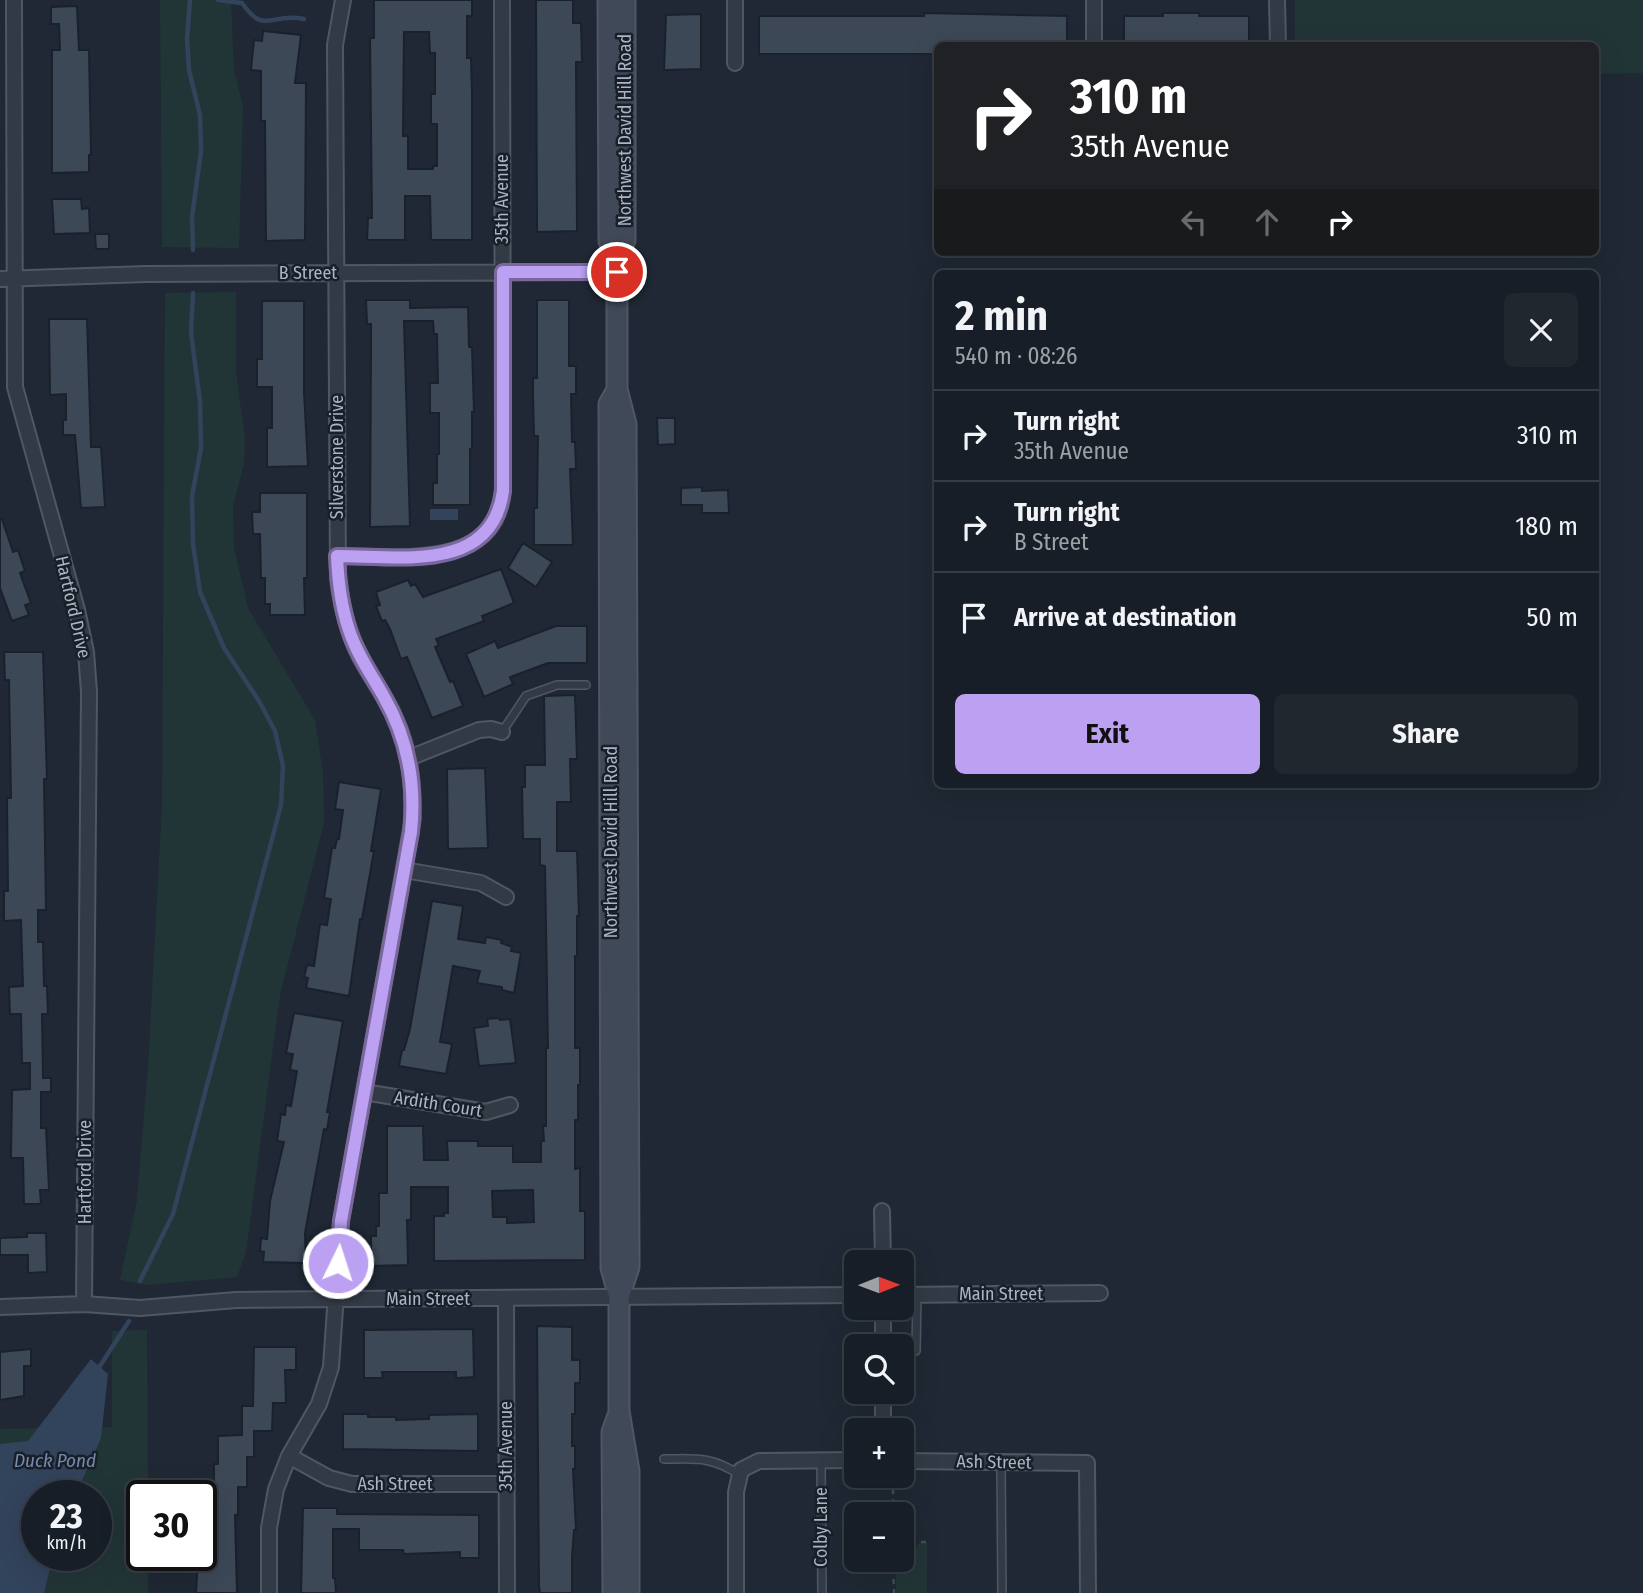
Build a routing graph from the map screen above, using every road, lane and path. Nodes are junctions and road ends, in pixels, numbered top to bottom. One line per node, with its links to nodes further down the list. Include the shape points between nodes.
1 (14, 0): 15 (street, Hartford Drive)
2 (342, 0): 14 (street, Silverstone Drive, via 335,45)
3 (502, 0): 13 (street, 35th Avenue)
4 (608, 0): 12 (street, Northwest David Hill Road, via 609,241)
5 (625, 0): 12 (street, Northwest David Hill Road, via 625,240)
6 (734, 0): 11 (street)
7 (1094, 0): 9 (street)
8 (1277, 0): 10 (street)
9 (1094, 42)
10 (1278, 42)
11 (736, 63)
12 (617, 265): 13 (street, B Street); 29 (street, Northwest David Hill Road, via 617,388 626,424 629,1236 629,1267)
13 (503, 272): 14 (street, B Street); 16 (street, 35th Avenue, via 503,491 494,520 473,543 451,553)
14 (336, 273): 15 (street, B Street); 16 (street, Silverstone Drive)
15 (7, 279): 32 (street, Hartford Drive, via 15,387 77,610 88,679)
16 (337, 556): 19 (street, Silverstone Drive, via 340,597 350,632 395,718)
17 (586, 685): 18 (lane, via 557,685 526,696)
18 (502, 732): 19 (street, via 479,730)
19 (409, 758): 20 (street, Silverstone Drive, via 413,818)
20 (404, 870): 21 (street, via 481,883); 22 (street, Silverstone Drive)
21 (506, 897)
22 (364, 1092): 23 (street, Ardith Court, via 486,1112); 31 (street, Silverstone Drive, via 339,1238)
23 (510, 1105)
24 (882, 1211): 25 (street)
25 (883, 1250)
26 (1100, 1293): 28 (street, Main Street)
27 (844, 1295): 29 (street, Main Street)
28 (917, 1295): 34 (lane)
29 (619, 1297): 30 (street, Main Street); 35 (street, Northwest David Hill Road)
30 (506, 1298): 31 (street, Main Street); 43 (street, 35th Avenue)
31 (335, 1299): 32 (street, Main Street, via 236,1300 140,1308); 36 (street, Silverstone Drive, via 331,1367 323,1396)
32 (84, 1304): 33 (street, Main Street)
33 (0, 1307)
34 (916, 1350)
35 (619, 1411): 49 (street, Northwest David Hill Road, via 612,1432); 50 (street, Northwest David Hill Road, via 629,1471)
36 (289, 1456): 43 (street, Ash Street, via 346,1483); 47 (street, Silverstone Drive, via 269,1528)
37 (664, 1459): 42 (lane, via 707,1458)
38 (821, 1460): 39 (street); 42 (street, via 759,1461); 52 (lane, Colby Lane)
39 (844, 1460)
40 (914, 1461): 41 (street, Ash Street)
41 (1001, 1463): 54 (lane); 55 (street, Ash Street, via 1087,1463)
42 (738, 1474): 51 (street)
43 (507, 1484): 48 (street, 35th Avenue)
44 (914, 1542): 45 (path)
45 (926, 1542)
46 (894, 1572): 53 (path)
47 (269, 1593)
48 (507, 1593)
49 (612, 1593)
50 (629, 1593)
51 (736, 1593)
52 (821, 1593)
53 (894, 1593)
54 (1002, 1593)
55 (1088, 1593)

